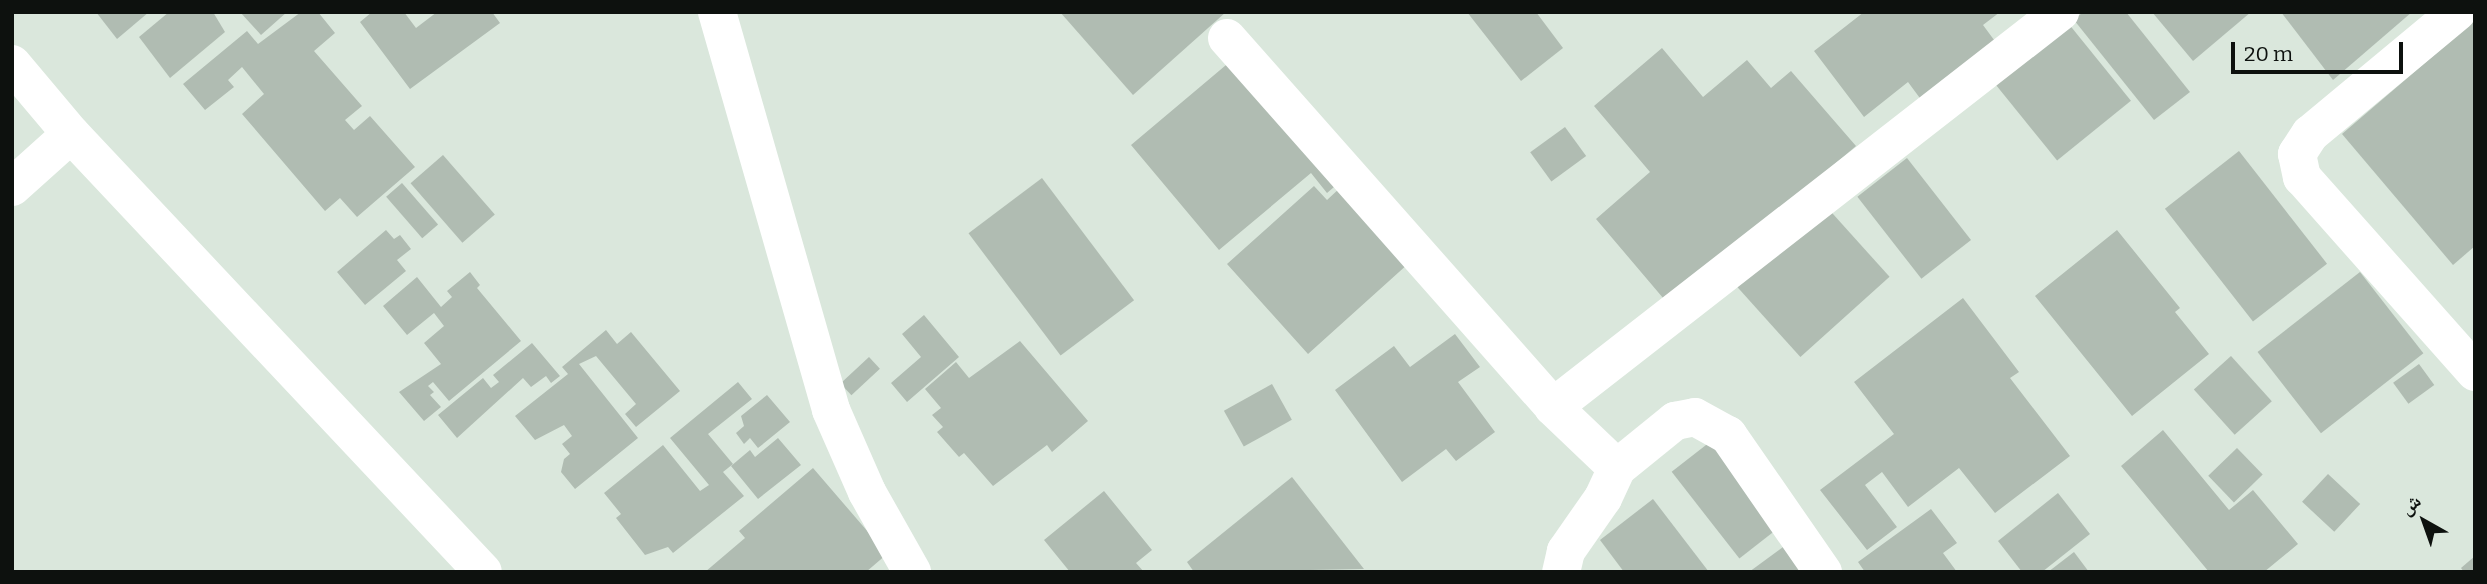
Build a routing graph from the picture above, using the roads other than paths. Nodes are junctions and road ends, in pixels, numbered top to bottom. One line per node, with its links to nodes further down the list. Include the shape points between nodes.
1 (717, 12): 12 (street, via 831,410 867,492)
2 (2060, 12): 9 (street)
3 (2457, 12): 8 (street, via 2310,134 2298,154 2302,177)
4 (1227, 38): 9 (street)
5 (12, 64): 6 (street)
6 (71, 134): 7 (street); 11 (street)
7 (12, 187)
8 (2475, 372)
9 (1553, 407): 10 (street)
10 (1617, 468): 13 (street, via 1603,498 1566,551); 14 (street, via 1675,421 1695,417 1728,435)
11 (482, 572)
12 (912, 572)
13 (1561, 572)
14 (1823, 572)

